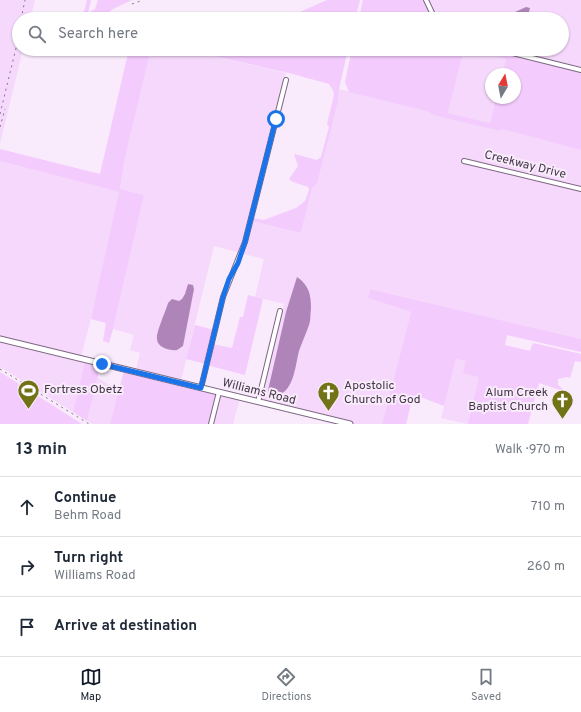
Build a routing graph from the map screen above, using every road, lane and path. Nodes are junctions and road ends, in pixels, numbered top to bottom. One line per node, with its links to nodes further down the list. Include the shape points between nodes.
1 (426, 0): 2 (street)
2 (432, 12)
3 (524, 56): 4 (street)
4 (581, 70)
5 (286, 80): 10 (street, via 245,242 223,297)
6 (464, 161): 7 (street, Creekway Drive)
7 (581, 189)
8 (280, 311): 12 (street)
9 (0, 339): 10 (main road, Williams Road)
10 (201, 388): 11 (main road, Williams Road)
11 (219, 392): 12 (main road, Williams Road); 13 (street)
12 (258, 402): 14 (main road, Williams Road)
13 (211, 424)
14 (350, 424)

